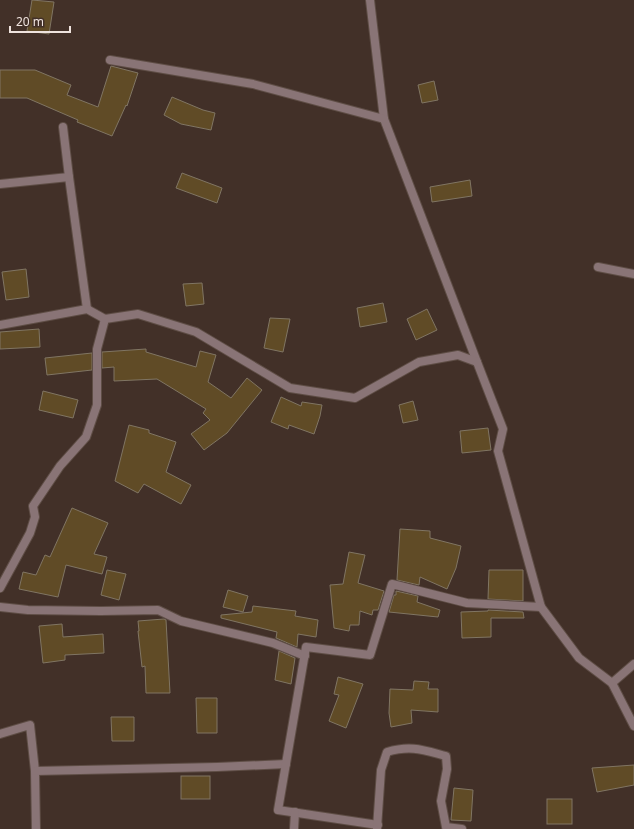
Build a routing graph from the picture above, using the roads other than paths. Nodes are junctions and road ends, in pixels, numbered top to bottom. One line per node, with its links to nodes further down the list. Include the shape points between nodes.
1 (370, 0): 3 (street)
2 (110, 60): 3 (street, via 253,84)
3 (384, 119): 12 (street)
4 (63, 127): 5 (street)
5 (69, 177): 6 (street); 9 (street)
6 (0, 184)
7 (598, 267): 8 (street)
8 (634, 274)
9 (87, 309): 10 (street); 11 (street)
10 (105, 319): 12 (street, via 138,314 196,332 290,388 355,398 419,362 458,355); 13 (street, via 97,349 97,405 86,437 60,466 33,506 34,517 30,533)
11 (0, 325)
12 (477, 362): 15 (street, via 502,429 498,451)
13 (0, 588)
14 (0, 607): 16 (street, via 28,610 158,610 181,621 272,643)
15 (541, 607): 16 (street, via 467,603 392,584 370,655 306,647); 18 (street, via 579,658)
16 (305, 656): 21 (street)
17 (634, 664): 18 (street)
18 (612, 683): 19 (street)
19 (634, 726)
20 (0, 734): 22 (street, via 30,725)
21 (286, 764): 22 (street); 23 (street, via 278,810)
22 (35, 771): 25 (street)
23 (295, 812): 24 (street); 26 (street)
24 (377, 827): 27 (street, via 381,770 387,752 401,748 422,749 446,756 447,769 441,801 446,827)
25 (36, 829)
26 (294, 829)
27 (462, 829)

